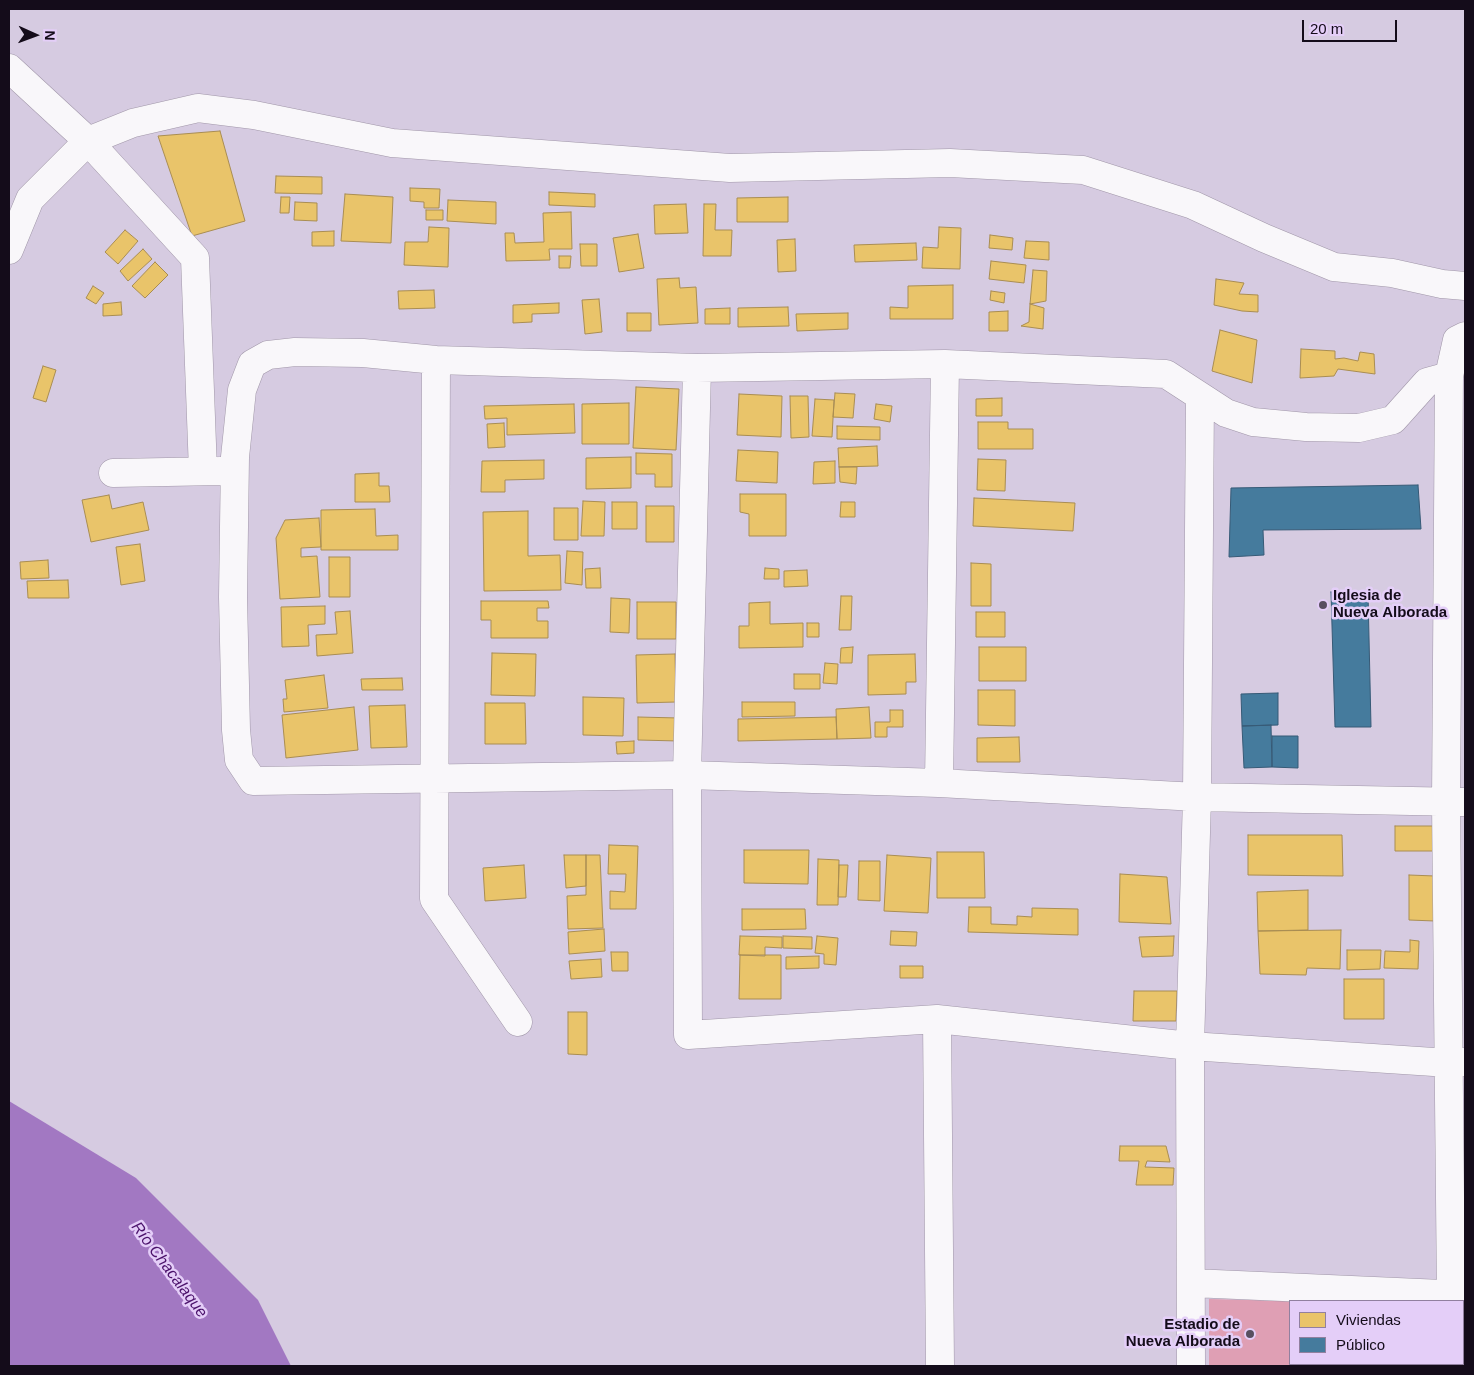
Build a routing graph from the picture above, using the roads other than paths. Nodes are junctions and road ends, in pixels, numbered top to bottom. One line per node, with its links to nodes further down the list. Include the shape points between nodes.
1 (9, 68): 2 (street)
2 (88, 141): 3 (street, via 30,199); 4 (street, via 133,123 198,108 254,115 392,143 730,168 950,163 1083,170 1193,205 1334,267); 12 (street, via 195,258)
3 (9, 250)
4 (1465, 286)
5 (1465, 336): 9 (street, via 1457,340)
6 (436, 360): 8 (street); 11 (street, via 363,353 268,355 252,364 242,390); 15 (street)
7 (945, 364): 8 (street); 10 (street, via 1166,374); 16 (street)
8 (697, 368): 14 (street)
9 (1449, 376): 10 (street, via 1427,382 1393,420 1359,428 1253,422 1226,413); 18 (street)
10 (1200, 397): 17 (street)
11 (235, 470): 12 (street); 15 (street, via 233,597 239,760 253,781)
12 (203, 471): 13 (street)
13 (112, 473)
14 (687, 775): 15 (street); 16 (street); 19 (street, via 688,1035)
15 (434, 778): 20 (street, via 434,899)
16 (939, 783): 17 (street)
17 (1197, 797): 18 (street); 21 (street)
18 (1456, 802): 22 (street)
19 (937, 1019): 21 (street); 25 (street)
20 (518, 1022)
21 (1190, 1046): 22 (street); 23 (street)
22 (1457, 1063): 24 (street)
23 (1192, 1282): 24 (street); 26 (street)
24 (1458, 1296)
25 (940, 1366)
26 (1191, 1366)

